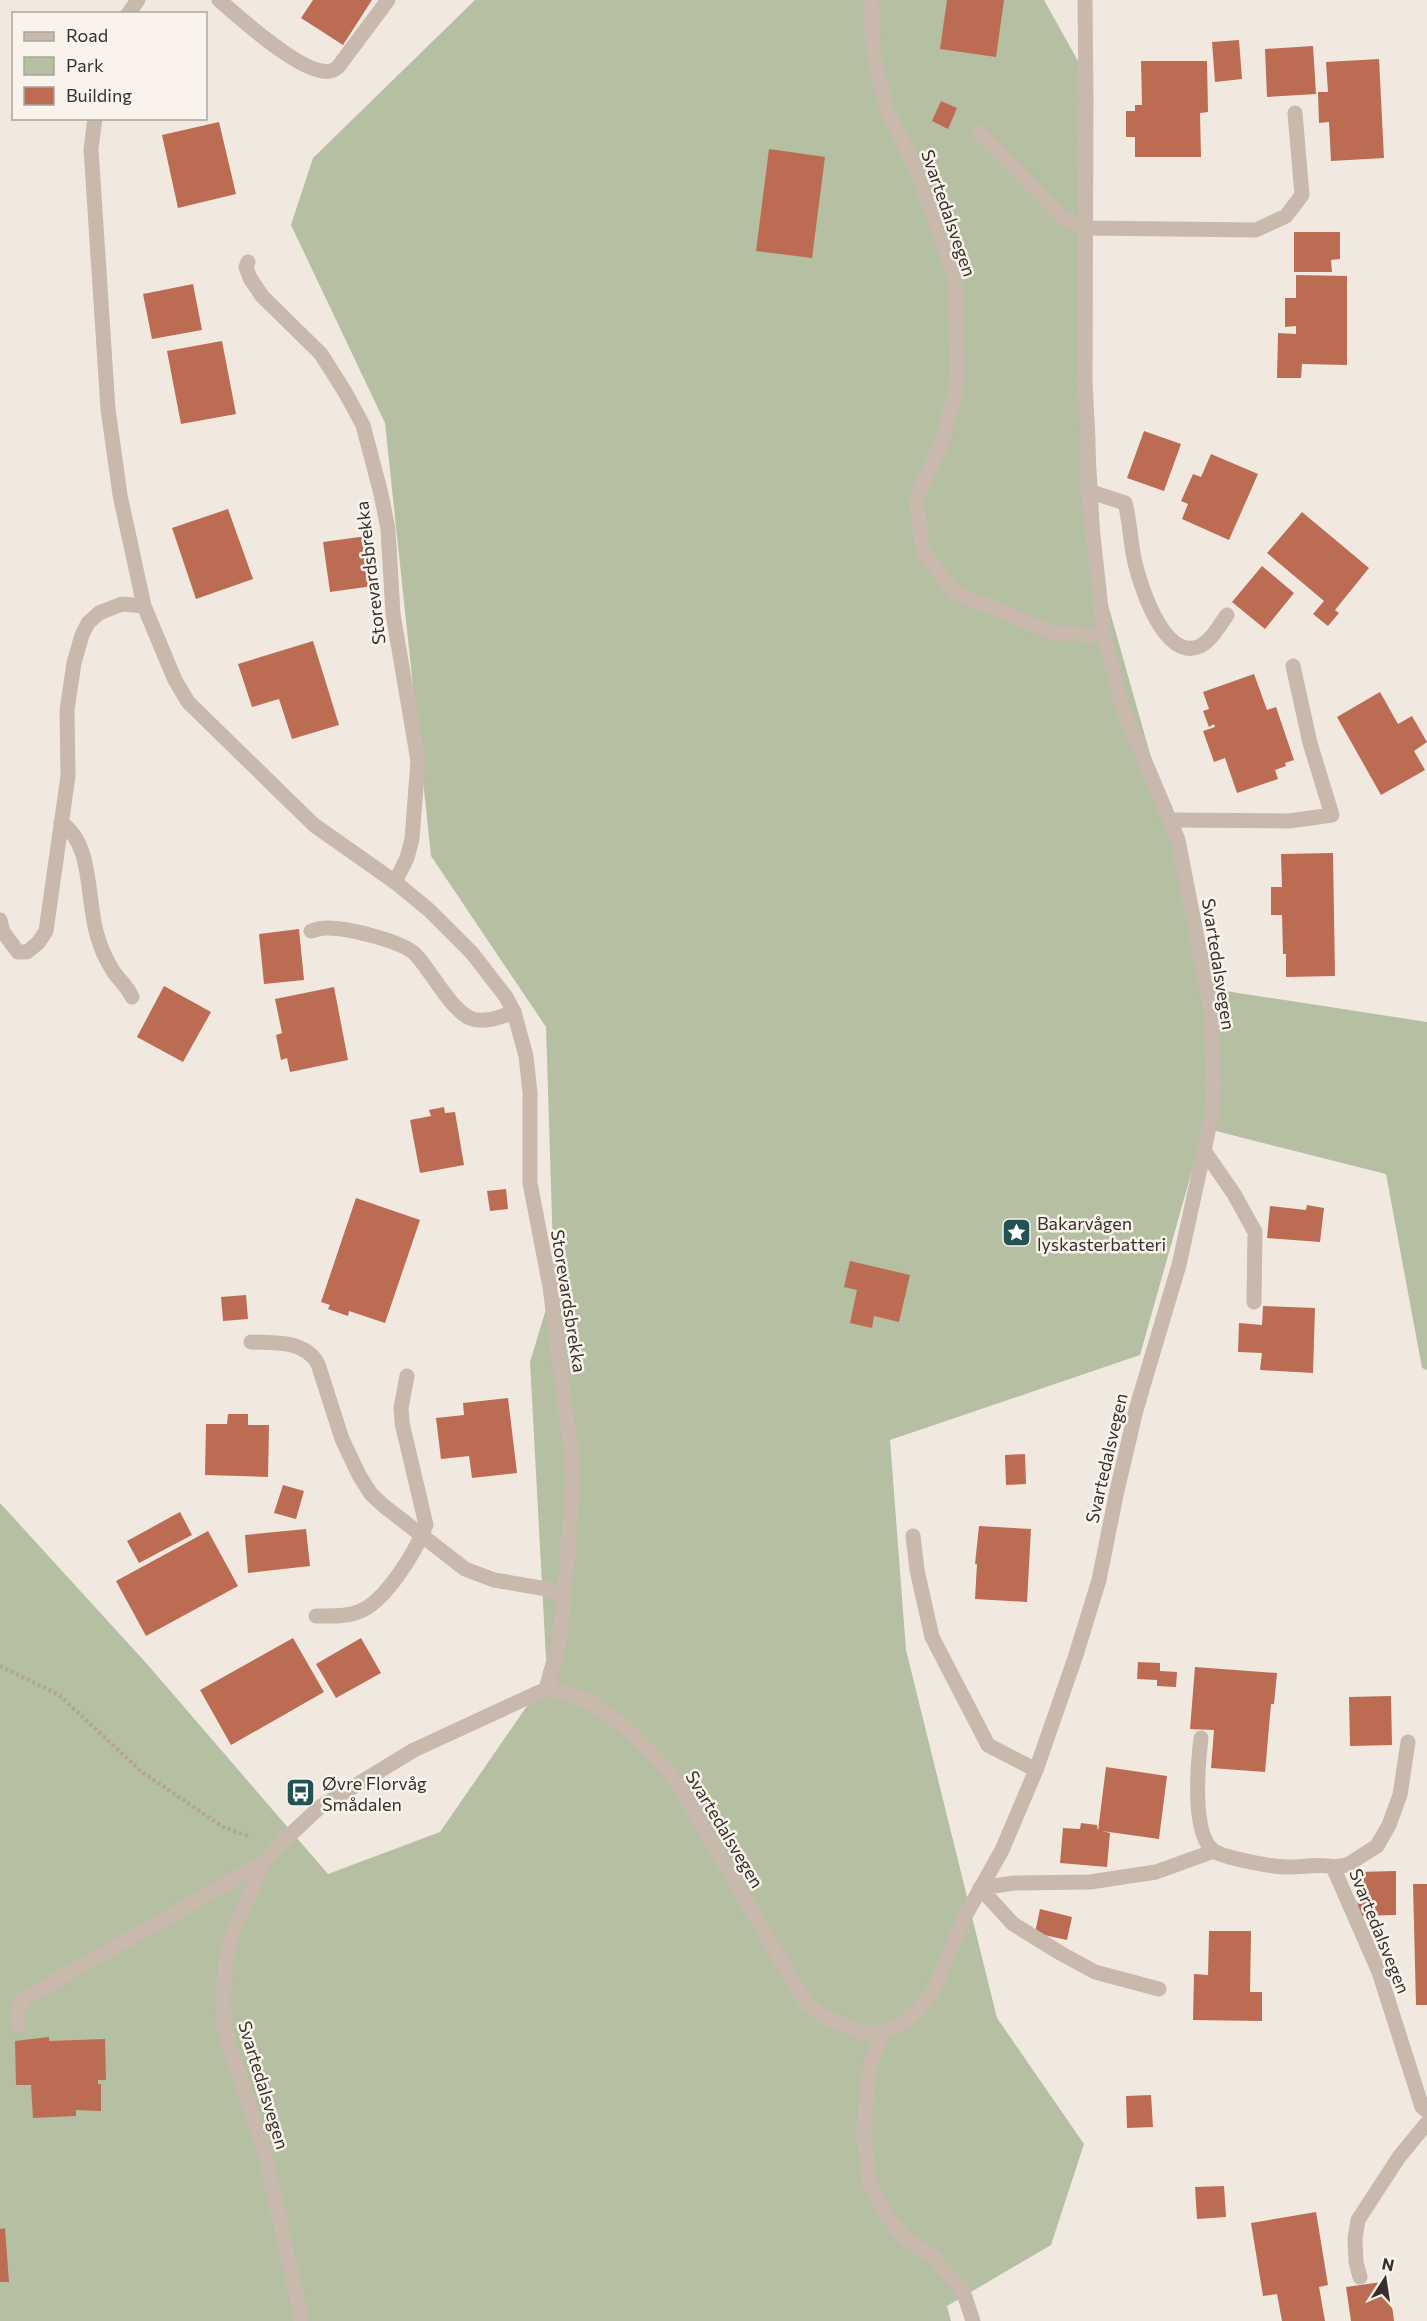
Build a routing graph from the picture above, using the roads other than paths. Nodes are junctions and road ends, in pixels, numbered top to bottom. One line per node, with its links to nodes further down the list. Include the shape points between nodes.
1 (219, 0): 2 (street, via 283,53 329,72 338,67)
2 (388, 0)
3 (871, 0): 13 (street, Svartedalsvegen, via 873,52 887,110 919,174 956,279 958,381 942,442 916,498 923,552 955,594 1054,633)
4 (1085, 0): 8 (street, Svartedalsvegen)
5 (1295, 113): 8 (street, via 1302,195 1286,216 1256,230)
6 (95, 120): 11 (street, Storevardsbrekka, via 91,149 108,410 120,495)
7 (980, 133): 8 (street, via 1062,217)
8 (1085, 228): 10 (street, Svartedalsvegen)
9 (248, 262): 17 (street, Storevardsbrekka, via 250,279 262,296 321,354 345,392 363,425 381,494 388,529 393,614 418,761 412,839)
10 (1088, 491): 12 (street, via 1125,503 1143,592 1161,628 1174,642 1187,649 1199,647 1210,639); 13 (street, Svartedalsvegen)
11 (144, 606): 16 (street, via 122,604 99,613 82,635 67,710 68,776); 17 (street, Storevardsbrekka, via 188,702 314,825)
12 (1227, 615)
13 (1104, 635): 15 (street, Svartedalsvegen, via 1122,707)
14 (1293, 666): 15 (street, via 1310,743 1332,815 1289,821)
15 (1170, 820): 22 (street, Svartedalsvegen, via 1178,840 1211,1010 1213,1109)
16 (61, 823): 18 (street, via 46,931 27,952 18,952 3,932); 20 (street, via 80,843 99,940 113,971)
17 (395, 882): 21 (street, Storevardsbrekka, via 472,953)
18 (0, 920)
19 (311, 931): 21 (street, via 325,928 371,935 403,946 415,954 441,989 470,1018 500,1018)
20 (132, 997)
21 (514, 1012): 28 (street, Storevardsbrekka, via 526,1056 530,1183 549,1287 572,1459)
22 (1205, 1152): 23 (street, via 1255,1232); 33 (street, Svartedalsvegen, via 1179,1265 1136,1410 1099,1580)
23 (1254, 1302)
24 (251, 1342): 27 (street, via 287,1344 313,1355 359,1475 371,1494)
25 (407, 1376): 27 (street, via 402,1423 426,1525)
26 (913, 1536): 33 (street, via 932,1637 988,1745)
27 (422, 1537): 28 (street, via 465,1569 494,1580 547,1589); 29 (street, via 382,1596 366,1609 342,1616)
28 (564, 1598): 30 (street, Storevardsbrekka, via 559,1642)
29 (316, 1616)
30 (546, 1689): 35 (street, Svartedalsvegen, via 414,1750 321,1808); 40 (street, Svartedalsvegen, via 591,1703 646,1747 675,1779 805,2002 826,2018 862,2033)
31 (1201, 1738): 34 (street, via 1198,1800 1206,1841)
32 (1408, 1742): 36 (street, Svartedalsvegen, via 1400,1795 1377,1846 1347,1865)
33 (1036, 1770): 37 (street, Svartedalsvegen, via 1002,1850)
34 (1214, 1851): 36 (street, Svartedalsvegen, via 1264,1865); 37 (street, via 1156,1872 1090,1882 1014,1883)
35 (263, 1863): 39 (street, Svartedalsvegen, via 25,1998 18,2006); 44 (street, Svartedalsvegen, via 233,1932 226,1960 224,2028 266,2157)
36 (1333, 1867): 41 (street, Svartedalsvegen, via 1379,1972 1422,2107)
37 (980, 1888): 38 (street, via 1013,1924 1062,1954 1095,1972); 40 (street, Svartedalsvegen, via 933,1991 904,2023)
38 (1159, 1989)
39 (18, 2025)
40 (883, 2032): 45 (street, via 872,2059 867,2087 864,2135 870,2186 888,2218 906,2239 932,2256 963,2291)
41 (1427, 2110)
42 (1427, 2122): 43 (street, via 1358,2220 1355,2239)
43 (1360, 2277)
44 (302, 2321)
45 (973, 2321)

